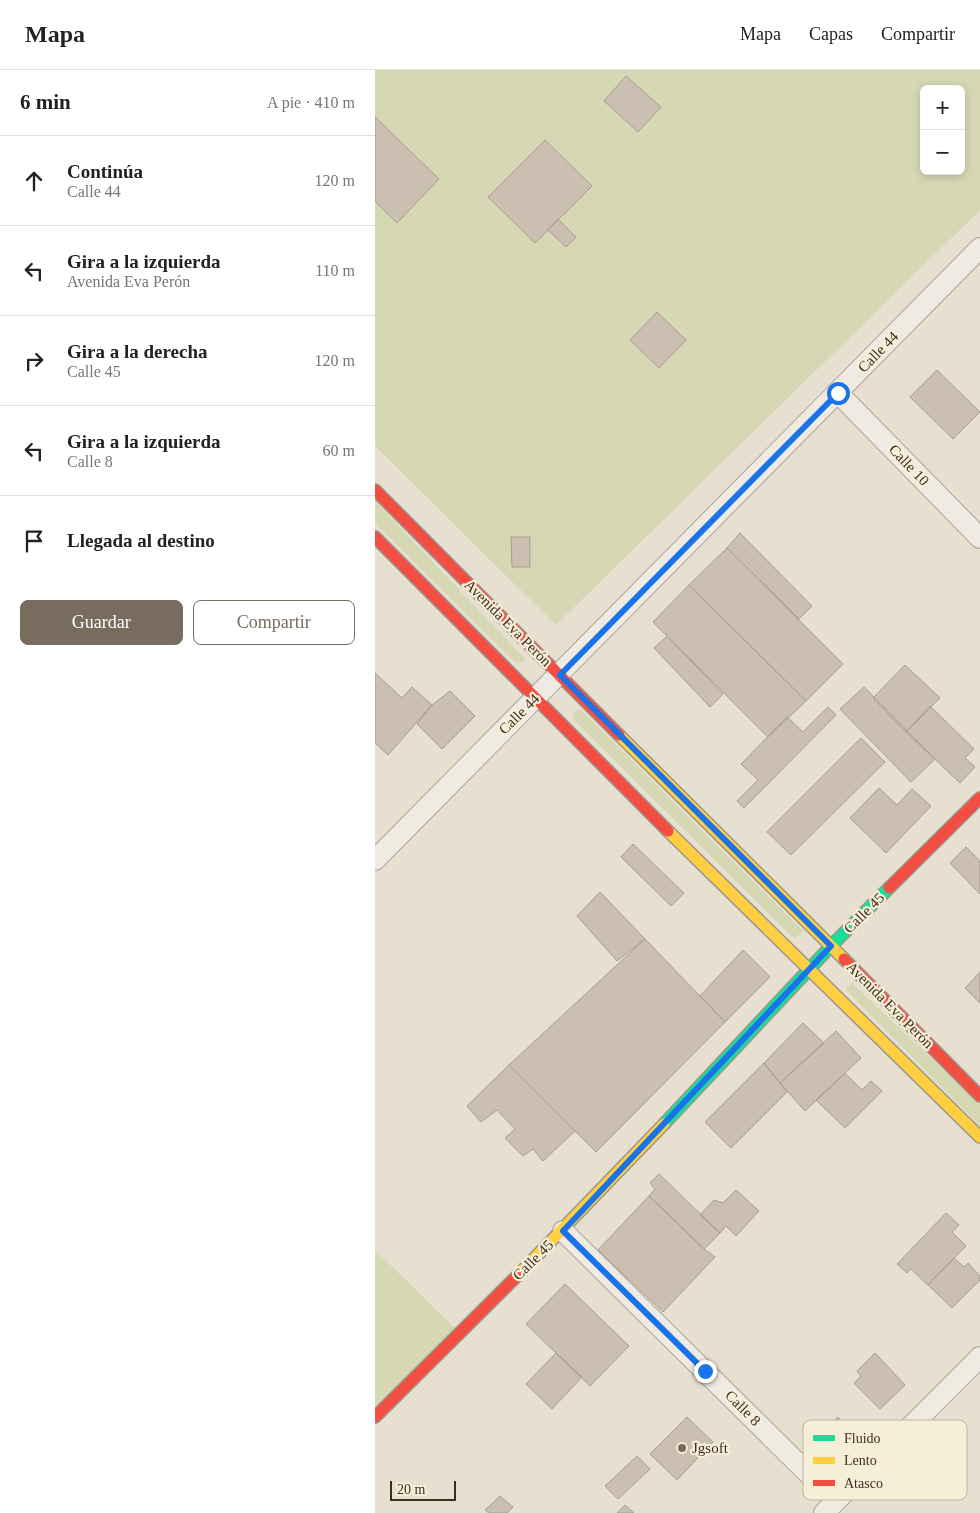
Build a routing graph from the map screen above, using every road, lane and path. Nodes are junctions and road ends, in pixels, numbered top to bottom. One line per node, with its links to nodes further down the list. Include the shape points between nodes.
1 (980, 248): 2 (street, Calle 44)
2 (838, 393): 5 (street, Calle 10); 6 (street, Calle 44)
3 (375, 490): 6 (main road, Avenida Eva Perón)
4 (375, 537): 7 (main road, Avenida Eva Perón)
5 (980, 538)
6 (560, 675): 7 (street, Calle 44); 10 (main road, Avenida Eva Perón)
7 (536, 697): 9 (street, Calle 44); 11 (main road, Avenida Eva Perón, via 738,901)
8 (980, 798): 10 (main road, Calle 45)
9 (375, 860)
10 (831, 946): 11 (main road, Calle 45); 12 (main road, Avenida Eva Perón)
11 (810, 968): 13 (main road, Avenida Eva Perón); 14 (main road, Calle 45)
12 (980, 1096)
13 (980, 1137)
14 (563, 1231): 16 (main road, Calle 45); 18 (street, Calle 8)
15 (980, 1357): 17 (street)
16 (375, 1417)
17 (917, 1420)
18 (803, 1479)

